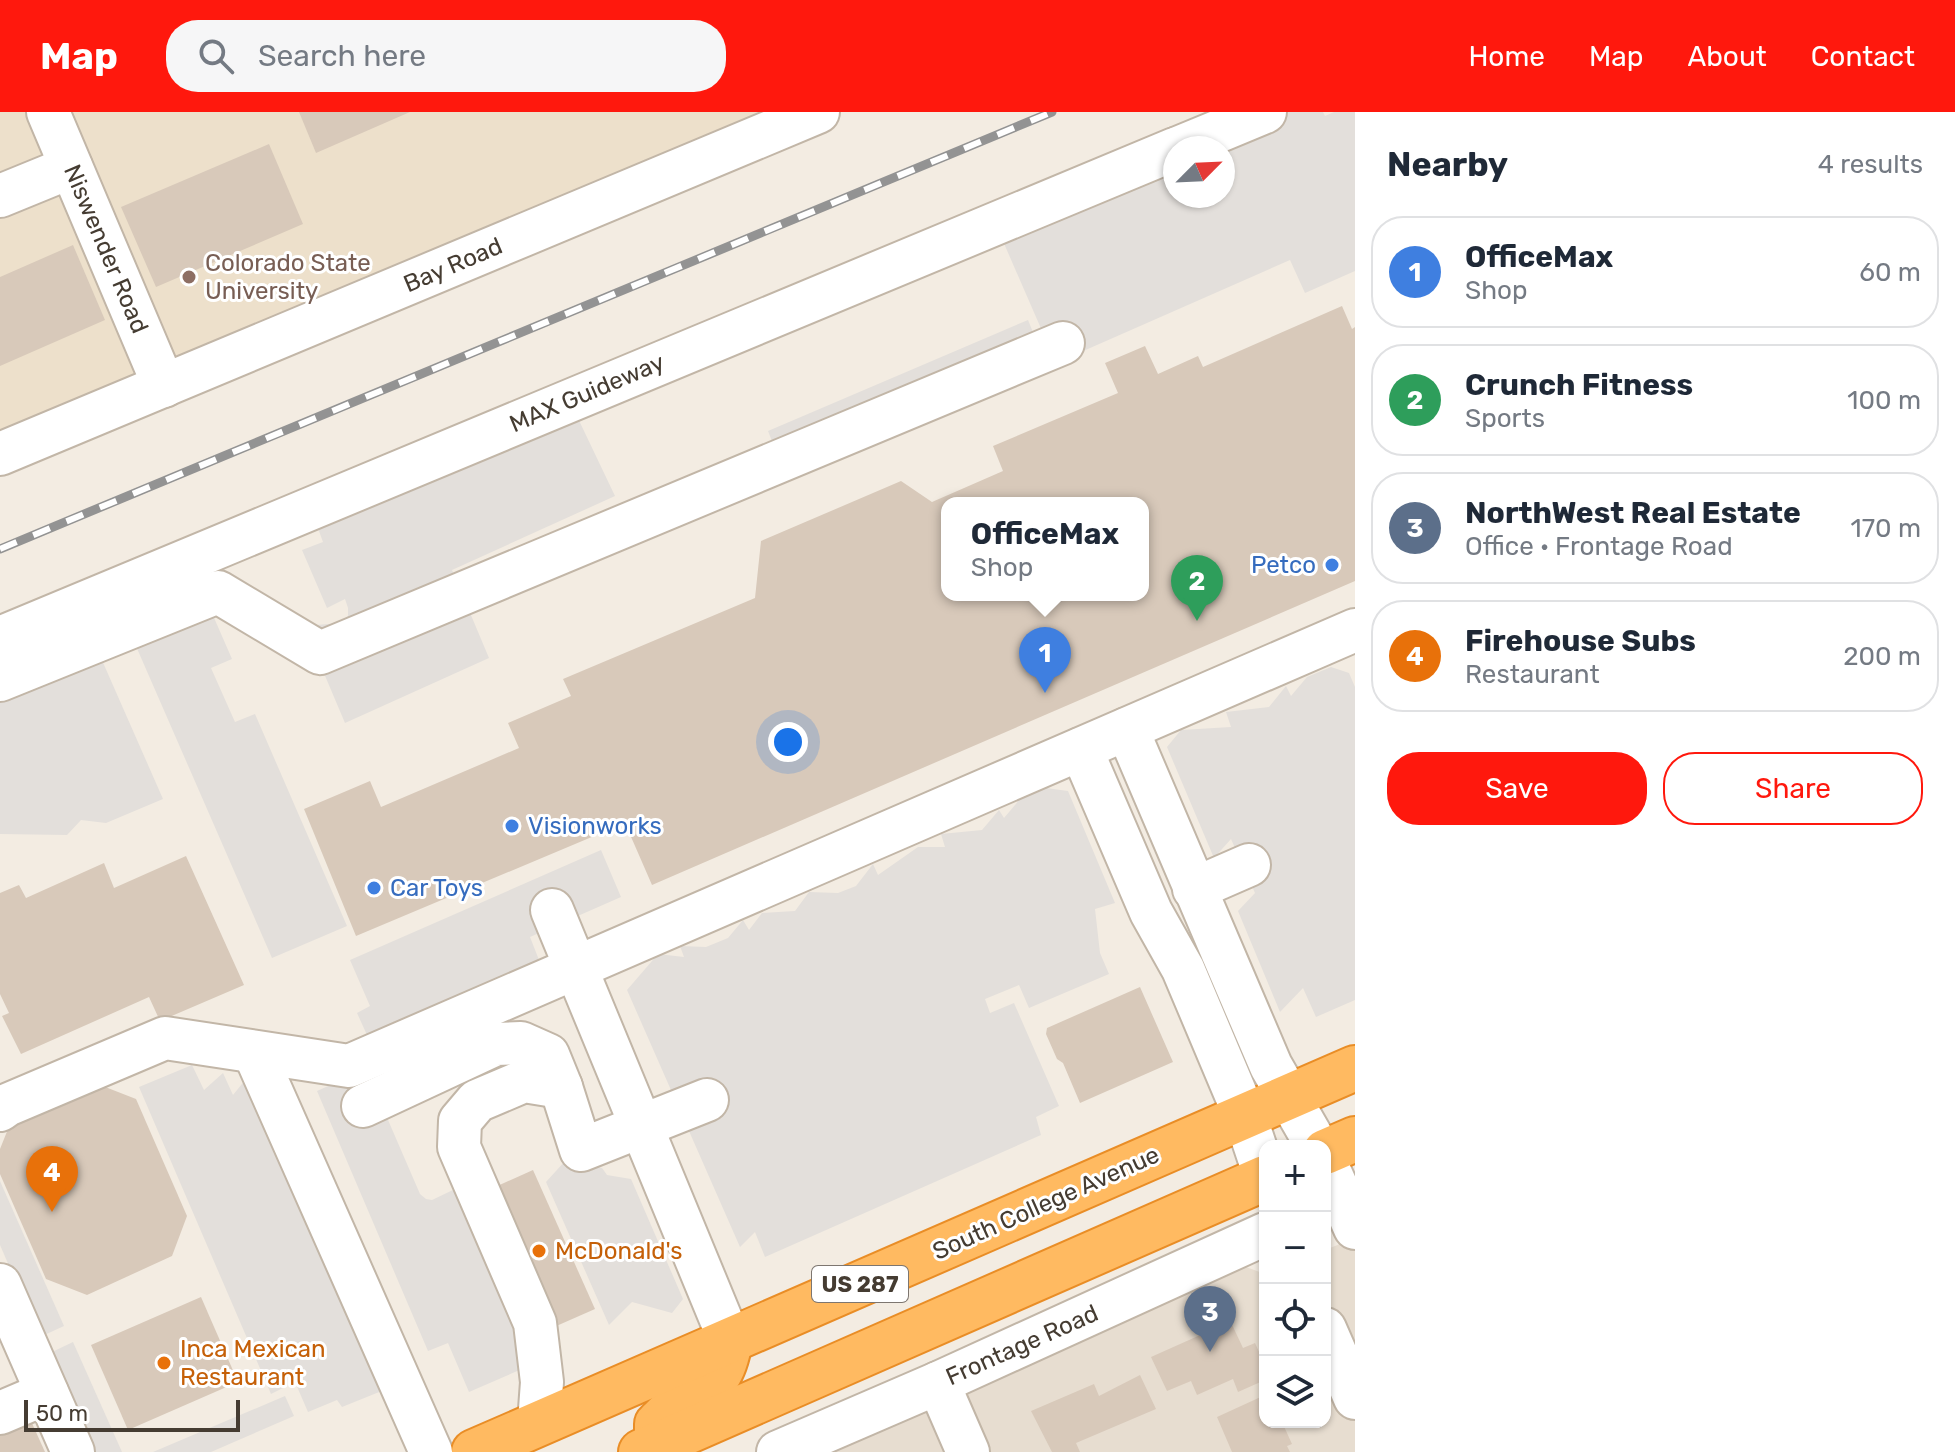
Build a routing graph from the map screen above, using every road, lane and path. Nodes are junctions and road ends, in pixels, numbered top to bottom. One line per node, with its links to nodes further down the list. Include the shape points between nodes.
1 (48, 112): 6 (street, Niswender Road)
2 (818, 112): 9 (street, Bay Road)
3 (1265, 112): 4 (street, MAX Guideway)
4 (1207, 136)
5 (1163, 154): 12 (street, MAX Guideway)
6 (71, 167): 7 (street); 9 (street, Niswender Road)
7 (0, 196)
8 (1063, 343): 13 (street, via 320,653 218,592)
9 (164, 386): 10 (street, Bay Road)
10 (0, 454)
11 (1355, 630): 14 (street)
12 (0, 638)
13 (0, 680)
14 (1127, 729): 15 (street); 17 (street)
15 (1081, 749): 19 (street); 27 (street)
16 (1249, 865): 17 (street)
17 (1194, 889): 23 (street)
18 (552, 910): 19 (street)
19 (575, 968): 20 (street, via 349,1066); 28 (street)
20 (254, 1052): 26 (street, via 165,1038); 47 (street)
21 (1355, 1068): 23 (highway, South College Avenue / US 287)
22 (561, 1087): 25 (street, via 548,1055 521,1043 496,1044); 28 (street, via 581,1150); 44 (street, via 535,1065 509,1057 460,1076 448,1097 449,1121 459,1147 535,1323 542,1382)
23 (1289, 1096): 27 (highway, South College Avenue / US 287); 30 (street)
24 (707, 1100): 28 (street)
25 (363, 1106)
26 (0, 1110)
27 (1245, 1116): 32 (street); 38 (highway, South College Avenue / US 287)
28 (641, 1127): 38 (street)
29 (1355, 1139): 31 (highway)
30 (1314, 1140)
31 (1331, 1149)
32 (1259, 1159)
33 (1331, 1176): 35 (street)
34 (1259, 1180): 45 (highway, US 287)
35 (1344, 1207)
36 (1259, 1237): 40 (street, Frontage Road)
37 (0, 1285): 41 (street)
38 (730, 1341): 44 (highway, South College Avenue / US 287); 45 (highway, via 725,1365 711,1385 678,1403 657,1424)
39 (1331, 1343): 42 (street)
40 (938, 1383): 49 (street, Frontage Road); 50 (street)
41 (47, 1393): 43 (street); 46 (street)
42 (1355, 1398)
43 (0, 1413)
44 (539, 1423): 48 (highway, South College Avenue / US 287)
45 (649, 1448)
46 (73, 1452)
47 (431, 1452)
48 (474, 1452)
49 (778, 1452)
50 (968, 1452)

